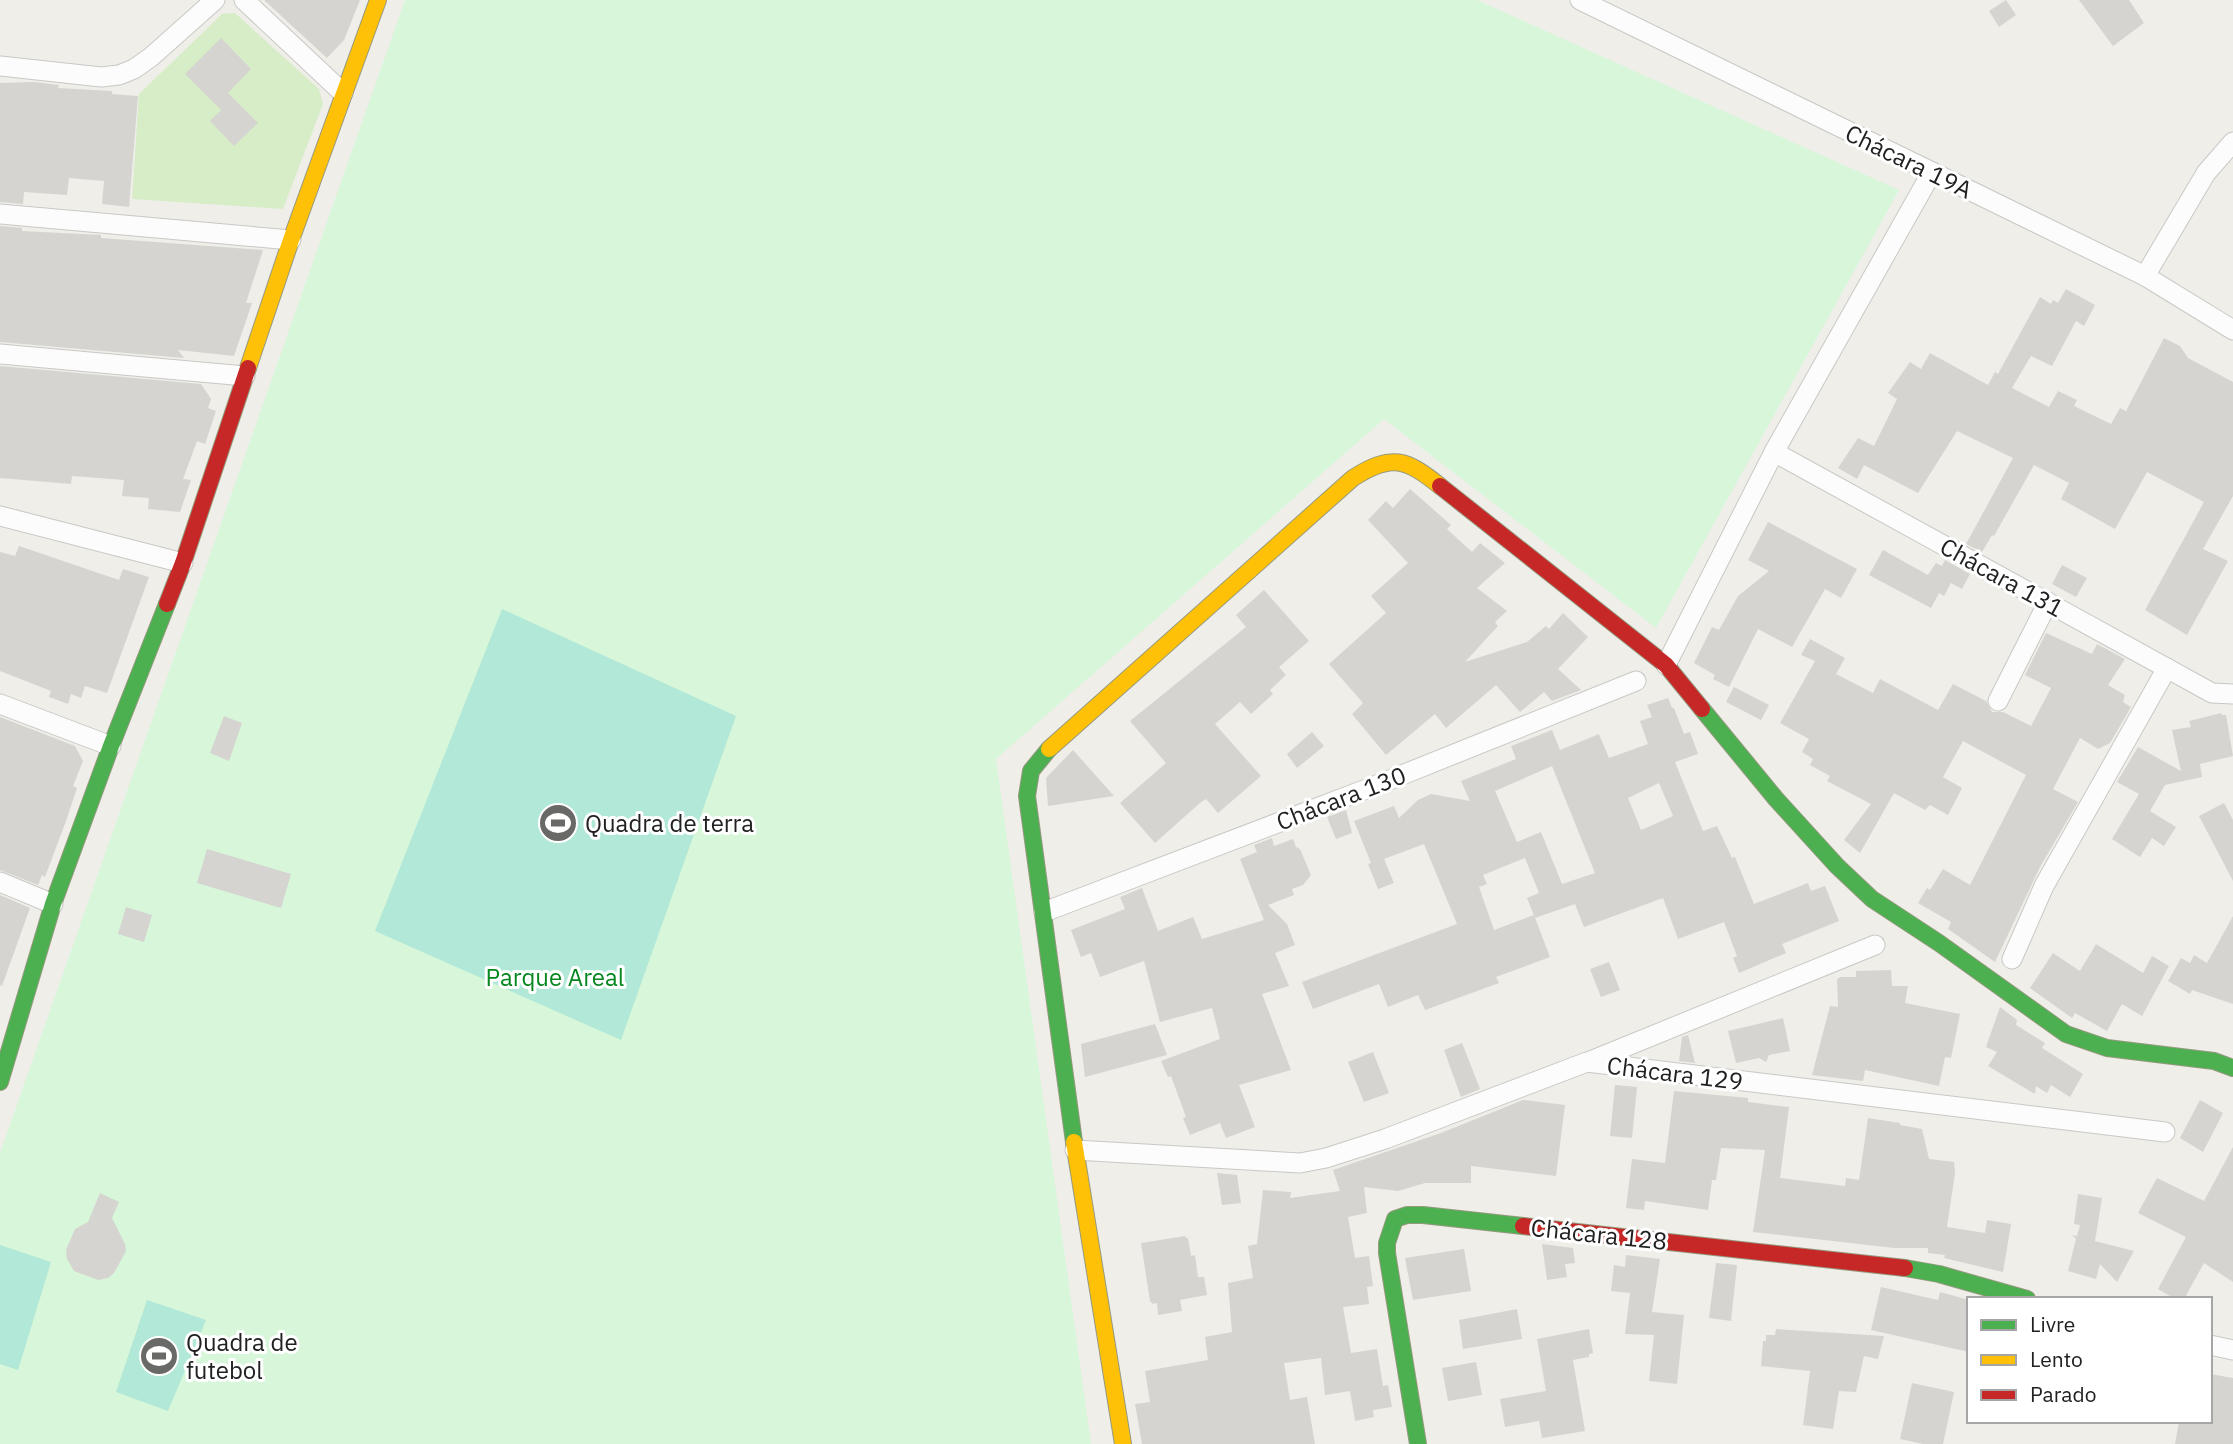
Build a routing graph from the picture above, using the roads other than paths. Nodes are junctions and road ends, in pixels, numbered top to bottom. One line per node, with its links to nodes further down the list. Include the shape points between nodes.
1 (215, 0): 5 (street, via 151,57 120,75)
2 (244, 0): 6 (street)
3 (378, 0): 6 (street)
4 (1580, 0): 8 (street, Chácara 19A)
5 (0, 66)
6 (343, 93): 10 (street)
7 (2233, 142): 11 (street, via 2206,173)
8 (1932, 172): 11 (street, Chácara 19A); 15 (street)
9 (0, 214): 10 (street)
10 (291, 240): 14 (street)
11 (2145, 276): 12 (street, Chácara 19A)
12 (2233, 330)
13 (0, 354): 14 (street)
14 (246, 376): 17 (street)
15 (1773, 452): 18 (street, Chácara 131); 19 (street)
16 (0, 516): 17 (street)
17 (183, 563): 25 (street)
18 (2048, 602): 20 (street, Chácara 131); 23 (street)
19 (1666, 665): 28 (street, via 1415,466 1394,461 1376,464 1353,478 1032,766 1027,796); 32 (street, via 1776,799 1872,899 2066,1034 2107,1048 2214,1060)
20 (2168, 668): 22 (street, Chácara 131, via 2212,694); 30 (street, via 2044,886)
21 (1636, 681): 28 (street, Chácara 130)
22 (2233, 694)
23 (1998, 701)
24 (0, 704): 25 (street)
25 (111, 746): 27 (street)
26 (0, 882): 27 (street)
27 (53, 904): 33 (street)
28 (1044, 912): 35 (street)
29 (1875, 945): 31 (street)
30 (2012, 959)
31 (1587, 1062): 34 (street, Chácara 129); 35 (street, Chácara 129, via 1385,1139 1300,1163)
32 (2233, 1068)
33 (2, 1070)
34 (2165, 1132)
35 (1075, 1150): 39 (street)
36 (2020, 1297): 40 (street, Chácara 128, via 1885,1264 1406,1215 1395,1219 1387,1253)
37 (2212, 1345): 38 (street)
38 (2233, 1350)
39 (1123, 1444)
40 (1418, 1444)

